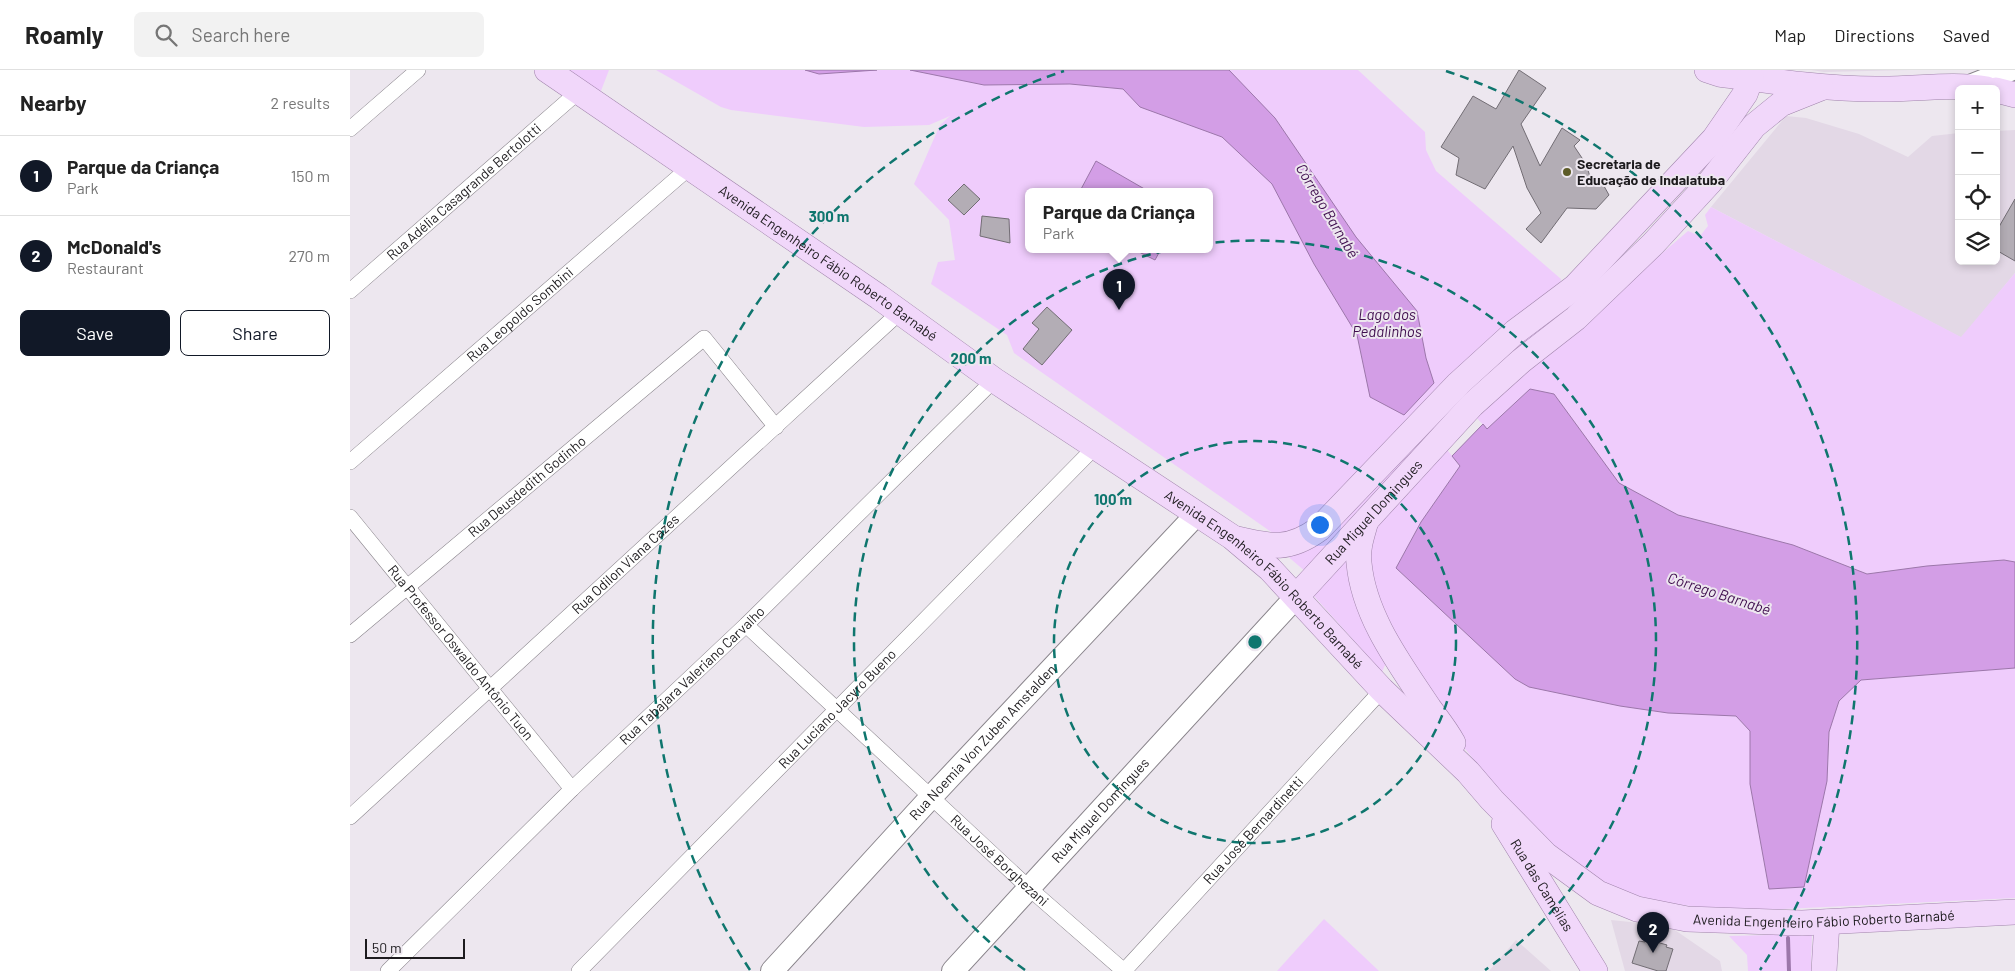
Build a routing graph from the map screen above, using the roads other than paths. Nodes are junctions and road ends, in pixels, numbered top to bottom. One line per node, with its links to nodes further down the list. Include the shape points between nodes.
1 (418, 70): 12 (street)
2 (546, 70): 10 (main road, Avenida Engenheiro Fábio Roberto Barnabé)
3 (1707, 70): 5 (main road, via 1719,74)
4 (2010, 70): 6 (main road)
5 (1752, 74): 8 (main road); 23 (main road, Rua Miguel Domingues, via 1741,100 1714,139 1575,287 1515,332 1458,384 1319,529 1295,543 1270,547)
6 (1982, 85)
7 (1955, 87): 8 (main road)
8 (1821, 88): 22 (main road, Rua Miguel Domingues, via 1781,104 1754,126 1710,182 1653,244 1576,318 1521,360 1472,405)
9 (2000, 91): 11 (main road)
10 (578, 92): 13 (main road, Avenida Engenheiro Fábio Roberto Barnabé); 14 (street, Rua Adélia Casagrande Bertolotti)
11 (2015, 95)
12 (350, 129)
13 (690, 167): 15 (main road, Avenida Engenheiro Fábio Roberto Barnabé); 19 (street, Rua Leopoldo Sombini)
14 (350, 291)
15 (900, 312): 16 (main road, Avenida Engenheiro Fábio Roberto Barnabé); 17 (street, Rua Odilon Viana Cazes)
16 (994, 380): 18 (main road, Avenida Engenheiro Fábio Roberto Barnabé); 26 (street, Rua Tabajara Valeriano Carvalho)
17 (776, 427): 24 (street, Rua Deusdedith Godinho, via 704,338); 28 (street, Rua Odilon Viana Cazes)
18 (1095, 447): 20 (main road, Avenida Engenheiro Fábio Roberto Barnabé); 30 (street, Rua Luciano Jacyro Bueno)
19 (350, 462)
20 (1196, 514): 23 (main road, Avenida Engenheiro Fábio Roberto Barnabé); 33 (main road, Rua Noemia Von Zuben Amstalden)
21 (350, 517): 24 (street, Rua Professor Oswaldo Antônio Tuon)
22 (1366, 522): 25 (main road, Rua Miguel Domingues); 31 (main road, via 1358,562 1364,591 1376,622)
23 (1232, 538): 25 (main road, Avenida Engenheiro Fábio Roberto Barnabé, via 1270,569)
24 (408, 586): 27 (street, Rua Deusdedith Godinho); 28 (street, Rua Professor Oswaldo Antônio Tuon)
25 (1296, 597): 29 (main road, Avenida Engenheiro Fábio Roberto Barnabé); 36 (main road, Rua Miguel Domingues)
26 (746, 625): 30 (street, Rua José Borghezani); 32 (street, Rua Tabajara Valeriano Carvalho)
27 (350, 635)
28 (490, 688): 32 (street, Rua Professor Oswaldo Antônio Tuon); 35 (street, Rua Odilon Viana Cazes)
29 (1382, 690): 31 (main road, Avenida Engenheiro Fábio Roberto Barnabé); 43 (street, Rua José Bernardinetti)
30 (838, 710): 33 (street, Rua José Borghezani); 40 (street, Rua Luciano Jacyro Bueno)
31 (1468, 772): 34 (main road, Avenida Engenheiro Fábio Roberto Barnabé)
32 (572, 789): 39 (street, Rua Tabajara Valeriano Carvalho)
33 (932, 796): 36 (street, Rua José Borghezani); 41 (main road, Rua Noemia Von Zuben Amstalden)
34 (1492, 800): 38 (main road, Avenida Engenheiro Fábio Roberto Barnabé, via 1546,855 1598,893 1637,909 1687,920); 44 (main road, Rua das Camélias, via 1510,837)
35 (350, 817)
36 (1030, 889): 42 (main road, Rua Miguel Domingues); 43 (street, Rua José Borghezani)
37 (2015, 912): 38 (main road, Avenida Engenheiro Fábio Roberto Barnabé)
38 (1827, 922): 45 (main road)
39 (388, 971)
40 (579, 971)
41 (772, 971)
42 (953, 971)
43 (1124, 971)
44 (1595, 971)
45 (1824, 971)

